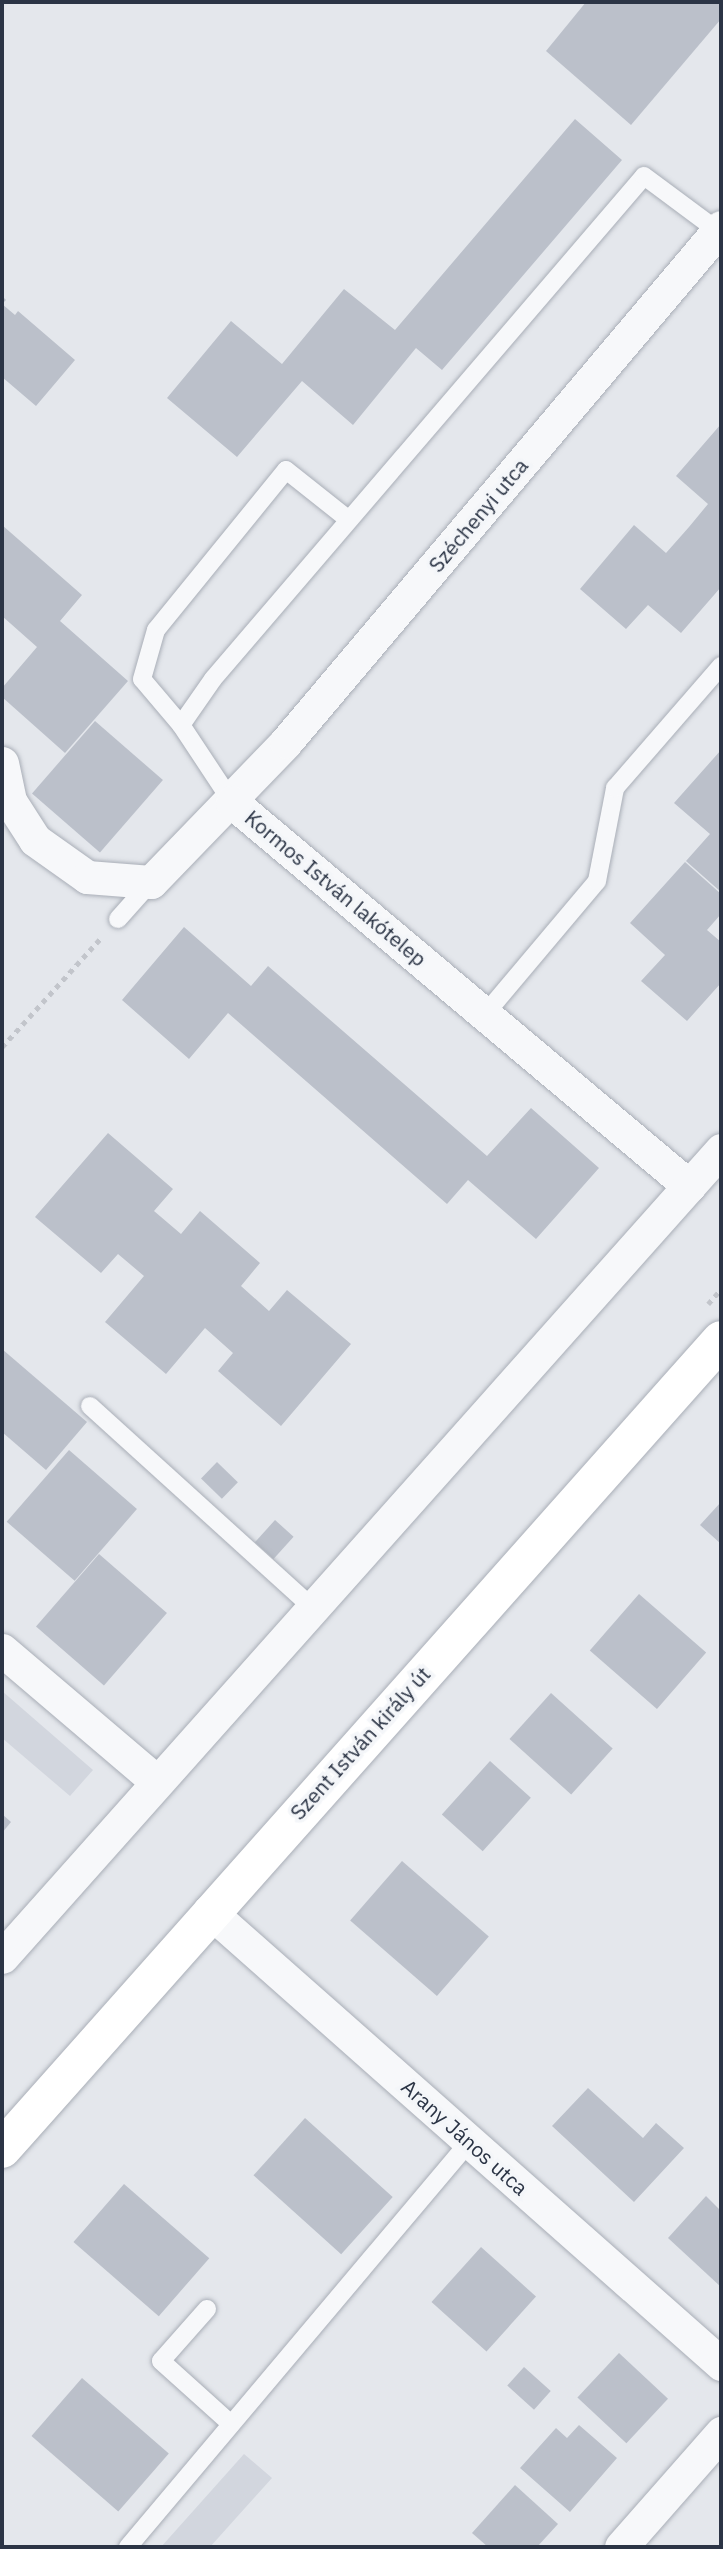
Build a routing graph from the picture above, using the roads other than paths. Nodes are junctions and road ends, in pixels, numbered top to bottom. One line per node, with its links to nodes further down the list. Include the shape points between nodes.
1 (720, 229): 2 (lane, via 644,176); 6 (street, Széchenyi utca)
2 (349, 520): 4 (lane, via 213,679); 4 (lane, via 286,470 156,630 142,679)
3 (721, 666): 9 (lane, via 615,788 597,881)
4 (181, 725): 6 (lane)
5 (2, 762): 7 (street, via 10,801 35,841 87,877)
6 (232, 802): 7 (street, Kormos István lakótelep); 9 (street, Kormos István lakótelep)
7 (150, 882): 8 (lane)
8 (118, 919)
9 (486, 1013): 11 (street, Kormos István lakótelep)
10 (721, 1150): 11 (street)
11 (689, 1186): 14 (street)
12 (721, 1340): 17 (main road, Szent István király út)
13 (90, 1406): 14 (lane)
14 (312, 1607): 16 (street)
15 (2, 1650): 16 (street)
16 (156, 1781): 18 (street)
17 (209, 1911): 19 (street, Arany János utca); 20 (main road, Szent István király út)
18 (2, 1956)
19 (470, 2141): 22 (street, Arany János utca); 23 (lane)
20 (2, 2149)
21 (207, 2309): 23 (lane, via 162,2361)
22 (721, 2364)
23 (231, 2424): 25 (lane)
24 (721, 2432): 26 (street)
25 (128, 2547)
26 (621, 2547)

